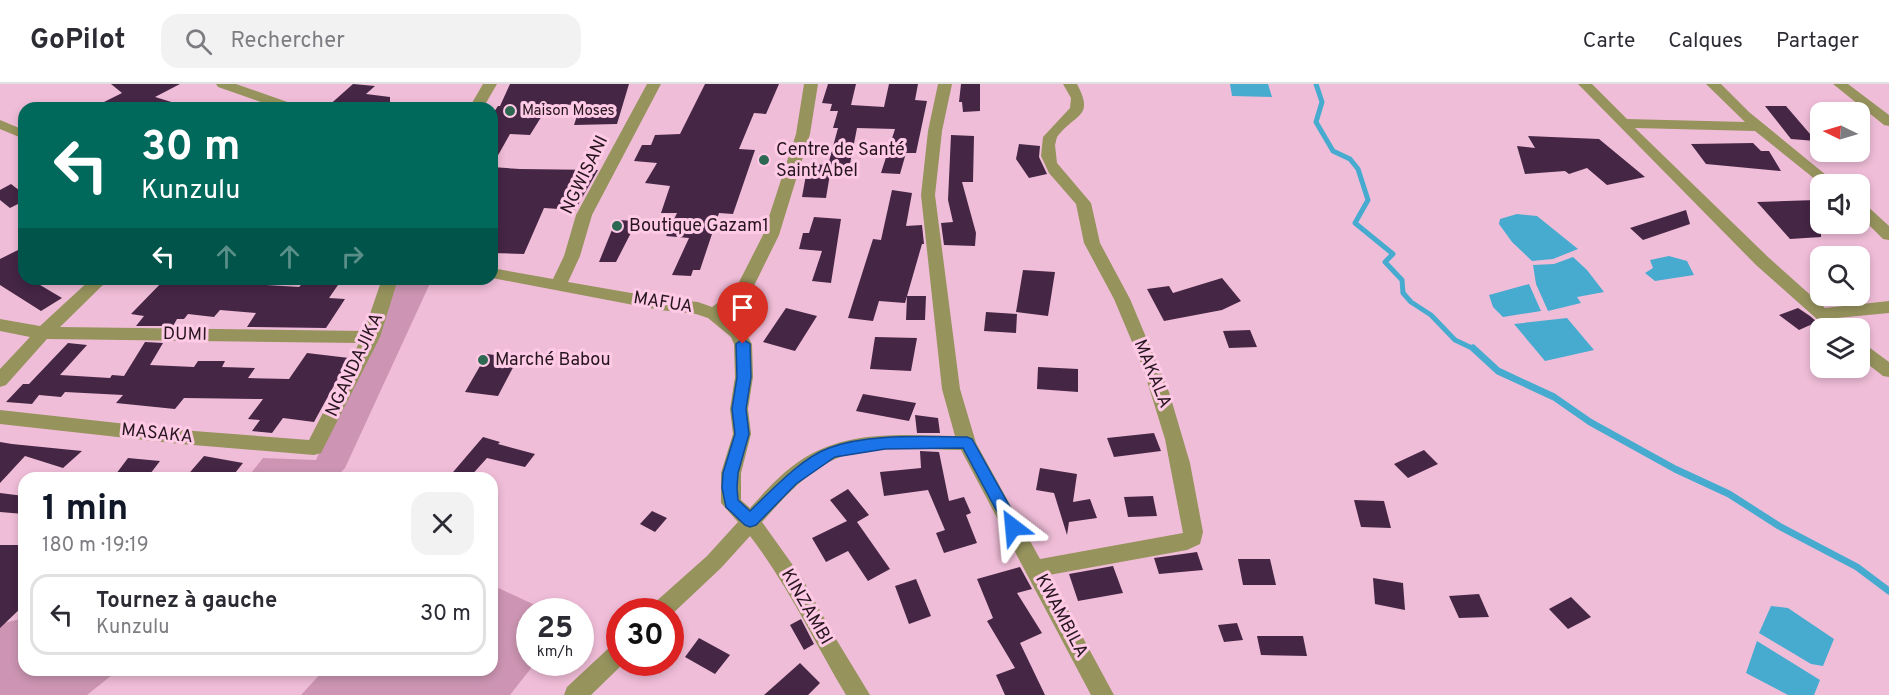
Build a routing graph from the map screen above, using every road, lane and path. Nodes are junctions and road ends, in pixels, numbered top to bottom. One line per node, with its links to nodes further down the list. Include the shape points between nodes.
1 (223, 84): 10 (street)
2 (490, 84): 11 (street)
3 (654, 84): 25 (street, NGWISANI, via 585,215)
4 (811, 84): 27 (street, via 803,134 771,235 742,294)
5 (945, 84): 37 (street, via 930,158 928,195 951,389)
6 (1070, 84): 40 (street, MAKALA, via 1078,100 1077,109 1053,130 1047,143 1048,158 1055,172 1084,204 1091,242 1149,359 1174,432 1194,530 1193,538 1187,541)
7 (1585, 84): 13 (street)
8 (1713, 84): 15 (street)
9 (1840, 84): 12 (street)
10 (274, 102)
11 (480, 102)
12 (1889, 122)
13 (1623, 123): 15 (street); 28 (street)
14 (0, 124): 16 (street)
15 (1758, 127): 17 (street)
16 (18, 132)
17 (1817, 174)
18 (1870, 212): 19 (street)
19 (1889, 215)
20 (1870, 216): 21 (street)
21 (1889, 235)
22 (498, 274): 25 (street, MAFUA)
23 (94, 285): 31 (street)
24 (388, 285): 32 (street, NGANDAJIKA)
25 (558, 286): 27 (street, MAFUA, via 698,308)
26 (1889, 307): 28 (street)
27 (714, 314): 39 (street, MAFUA, via 737,333 743,344 744,377 739,409 742,434 729,488 731,503)
28 (1821, 314): 29 (street)
29 (1826, 318)
30 (0, 325): 31 (street, DUMI)
31 (43, 333): 32 (street, DUMI); 35 (street)
32 (370, 337): 38 (street, NGANDAJIKA)
33 (1870, 357): 34 (street)
34 (1889, 372)
35 (0, 380)
36 (0, 417): 38 (street, MASAKA)
37 (967, 442): 39 (street, via 885,443 832,452 791,480); 40 (street, KWAMBILA)
38 (314, 448)
39 (750, 521): 41 (street); 44 (street, KINZAMBI, via 795,584)
40 (1036, 569): 45 (street, KWAMBILA)
41 (675, 598)
42 (606, 665): 43 (street)
43 (575, 695)
44 (859, 695)
45 (1103, 695)

